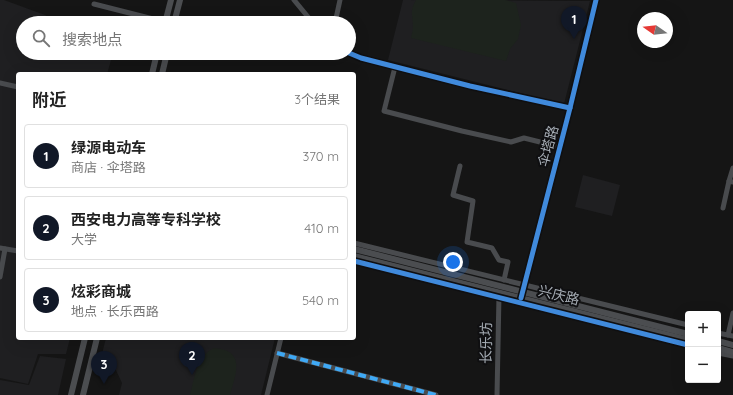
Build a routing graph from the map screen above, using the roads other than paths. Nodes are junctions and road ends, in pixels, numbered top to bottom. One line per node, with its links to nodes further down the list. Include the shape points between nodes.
1 (171, 0): 8 (main road)
2 (180, 0): 9 (main road)
3 (294, 0): 10 (street)
4 (340, 0): 11 (street)
5 (596, 0): 20 (street, 伞塔路)
6 (94, 4): 7 (street)
7 (141, 16)
8 (167, 16)
9 (176, 16)
10 (307, 16)
11 (337, 16)
12 (356, 56): 15 (street)
13 (155, 60): 16 (main road)
14 (165, 60): 17 (main road)
15 (395, 67): 20 (street); 21 (street, via 384,111 511,142 524,138)
16 (152, 72)
17 (162, 72)
18 (0, 83): 19 (street)
19 (16, 87)
20 (570, 108): 21 (street, 伞塔路)
21 (560, 147): 34 (street, 伞塔路)
22 (460, 166): 33 (street, via 453,194 473,201 467,242 492,248 499,260 508,262)
23 (733, 168): 24 (street)
24 (731, 182): 25 (street)
25 (723, 208)
26 (356, 243): 33 (street)
27 (3, 248): 29 (street); 32 (street)
28 (356, 250): 36 (main road, 兴庆路)
29 (16, 251)
30 (356, 257): 35 (main road, 兴庆路)
31 (356, 261): 35 (street)
32 (0, 277)
33 (504, 280): 34 (street)
34 (524, 285): 36 (street, 伞塔路); 38 (street)
35 (499, 295): 36 (main road, 兴庆路); 46 (street); 57 (street, 长乐坊)
36 (522, 295): 39 (main road, 兴庆路); 41 (main road, 兴庆路)
37 (733, 314): 40 (street)
38 (685, 324)
39 (685, 333)
40 (730, 336)
41 (685, 339)
42 (85, 340): 53 (main road)
43 (97, 340): 54 (main road)
44 (280, 340): 50 (street)
45 (721, 342): 47 (main road)
46 (685, 344)
47 (733, 345)
48 (721, 349): 49 (main road)
49 (733, 352)
50 (277, 353): 55 (street); 56 (street)
51 (721, 354): 52 (street)
52 (733, 356)
53 (71, 395)
54 (83, 395)
55 (267, 395)
56 (436, 395)
57 (497, 395)

